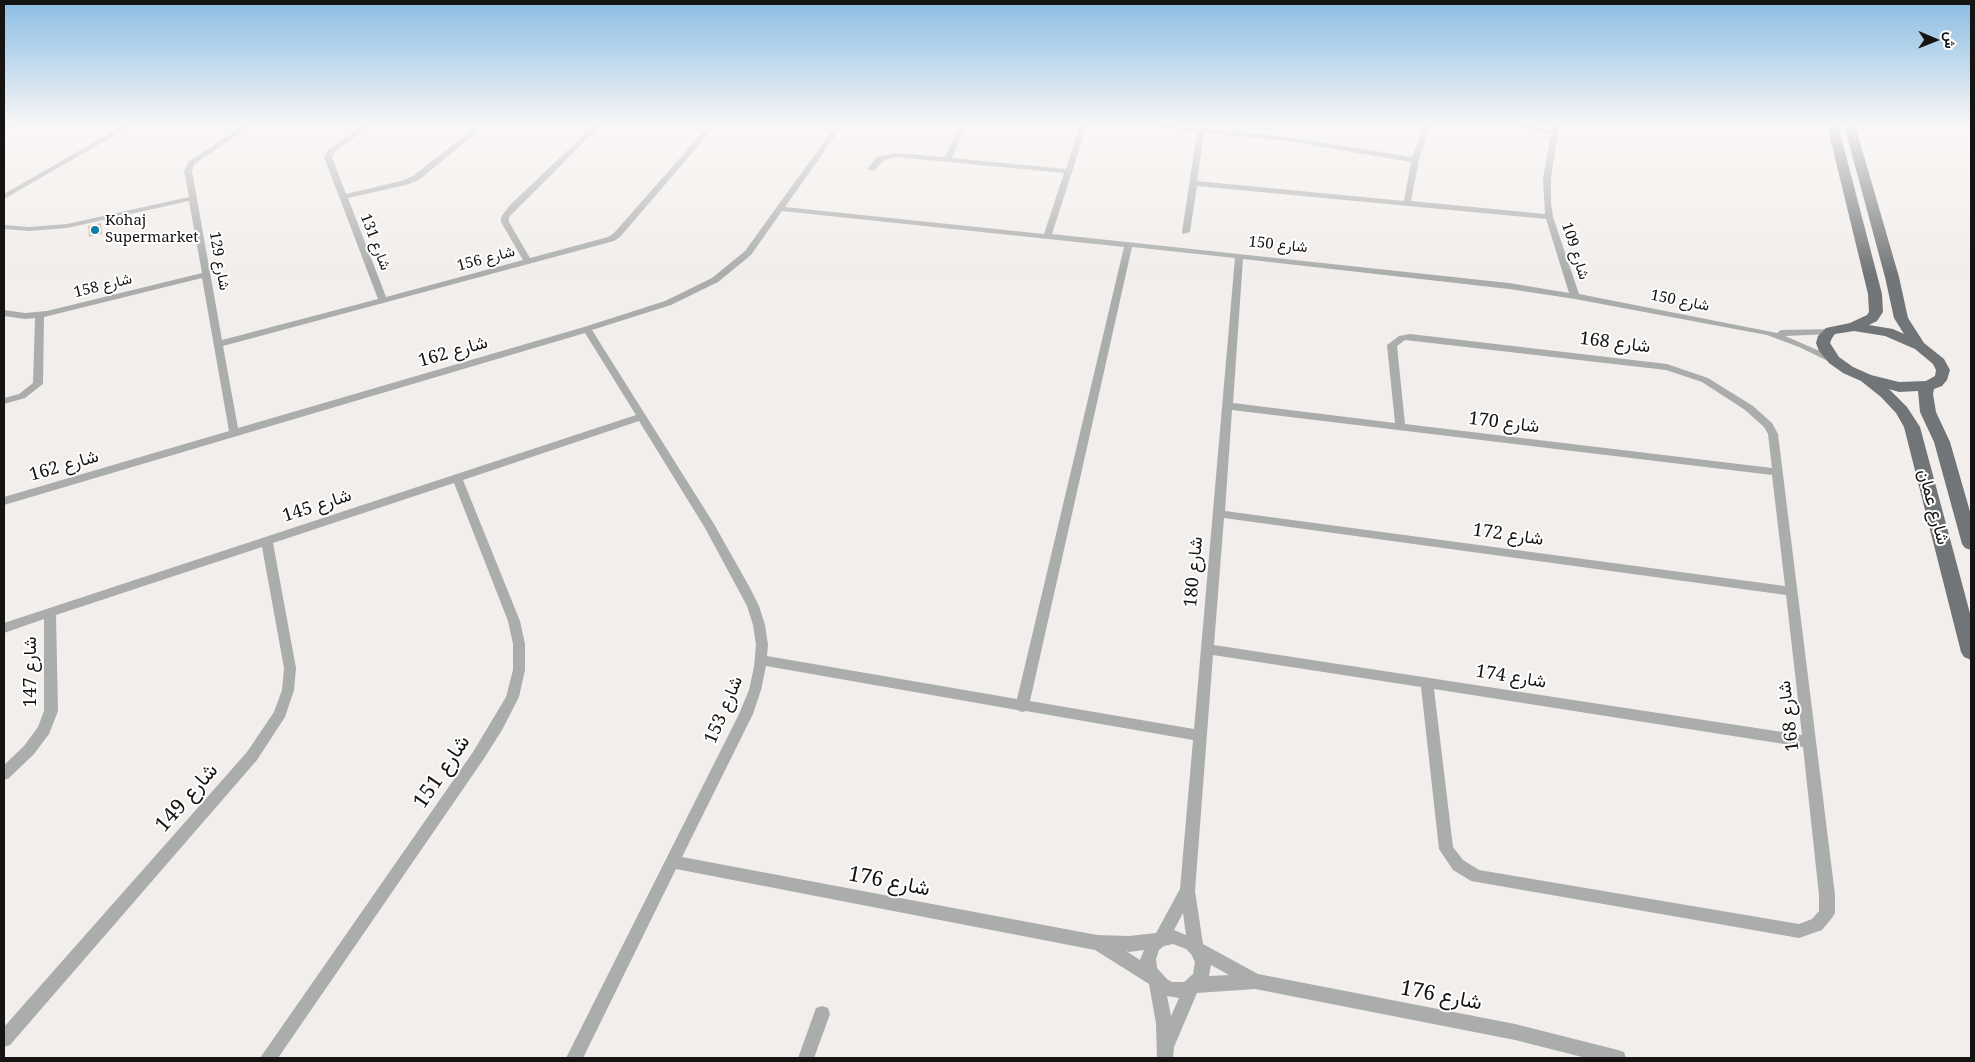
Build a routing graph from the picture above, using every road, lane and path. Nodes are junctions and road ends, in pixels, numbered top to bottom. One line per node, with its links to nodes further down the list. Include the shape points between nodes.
1 (43, 175): 15 (street)
2 (188, 175): 17 (street, شارع 129)
3 (334, 175): 16 (street, شارع 131)
4 (420, 175): 16 (street)
5 (547, 175): 26 (street, via 505,217 504,222)
6 (670, 175): 26 (street, شارع 156, via 617,235 604,242)
7 (805, 175): 19 (street, شارع 162)
8 (1067, 175): 23 (street)
9 (1194, 175): 14 (street)
10 (1412, 175): 18 (street)
11 (1548, 175): 20 (street, شارع 109, via 1546,190)
12 (1845, 175): 32 (main road, via 1871,273 1876,305 1872,318)
13 (1863, 175): 37 (main road, via 1901,318)
14 (1193, 183): 18 (street); 22 (street)
15 (4, 197)
16 (343, 197): 29 (street, شارع 131)
17 (193, 198): 21 (street, via 67,226 29,230); 27 (street, شارع 129)
18 (1407, 203): 20 (street)
19 (781, 209): 23 (street, شارع 150); 33 (street, شارع 162, via 748,253 715,280 668,303)
20 (1549, 217): 28 (street, شارع 109)
21 (4, 227)
22 (1186, 232)
23 (1047, 236): 24 (street, شارع 150)
24 (1128, 244): 25 (street, شارع 150); 59 (street)
25 (1239, 256): 28 (street, شارع 150, via 1454,279); 42 (street, شارع 180)
26 (528, 262): 29 (street, شارع 156)
27 (207, 274): 31 (street, شارع 158); 36 (street, شارع 129)
28 (1575, 296): 35 (street, شارع 150)
29 (383, 300): 36 (street, شارع 156)
30 (4, 314): 31 (street, شارع 158)
31 (40, 315): 41 (street, via 38,384 22,396)
32 (1854, 327): 34 (main road); 37 (main road, via 1888,332)
33 (587, 330): 43 (street, شارع 153); 45 (street, شارع 162)
34 (1831, 331): 35 (street, شارع 150); 38 (main road, via 1823,343)
35 (1769, 333): 38 (street, شارع 150)
36 (219, 344): 45 (street, شارع 129)
37 (1920, 346): 40 (main road, via 1939,362 1942,370 1942,377)
38 (1834, 360): 39 (main road)
39 (1866, 378): 40 (main road, via 1899,386); 56 (main road, شارع عمان, via 1902,410 1912,427)
40 (1927, 386): 51 (main road, شارع عمان, via 1928,412 1942,442)
41 (4, 401)
42 (1228, 406): 44 (street, شارع 170); 49 (street, شارع 180)
43 (641, 417): 47 (street, شارع 145); 57 (street, شارع 153, via 710,527 753,606 759,625)
44 (1400, 427): 46 (street, شارع 170); 46 (street, شارع 168, via 1392,345 1402,338 1648,364 1687,372 1705,380 1760,416 1773,434)
45 (234, 433): 48 (street, شارع 162)
46 (1776, 472): 52 (street, شارع 168)
47 (457, 478): 50 (street, شارع 145); 74 (street, شارع 151, via 514,621 520,644 519,670 512,697 478,756)
48 (4, 501)
49 (1220, 514): 52 (street, شارع 172); 55 (street, شارع 180)
50 (267, 541): 53 (street, شارع 145); 72 (street, شارع 149, via 290,668 288,690 280,713 252,756)
51 (1971, 544)
52 (1791, 591): 61 (street, شارع 168)
53 (50, 612): 54 (street, شارع 145); 62 (street, شارع 147, via 51,711 44,730)
54 (4, 628)
55 (1208, 649): 58 (street, شارع 174); 60 (street, شارع 180)
56 (1971, 652)
57 (761, 660): 59 (street); 63 (street, شارع 153, via 746,714)
58 (1427, 682): 61 (street, شارع 174); 61 (street, شارع 168, via 1443,832 1446,849 1458,865 1476,876 1799,931 1817,925 1827,913)
59 (1022, 707): 60 (street)
60 (1200, 736): 64 (street, شارع 180)
61 (1809, 742)
62 (4, 774)
63 (673, 862): 66 (street, شارع 176); 75 (street, شارع 153)
64 (1186, 891): 65 (street, شارع 180); 67 (street, شارع 180)
65 (1160, 939): 66 (street, شارع 176, via 1129,944); 67 (street, via 1180,938); 68 (street, via 1149,952)
66 (1097, 943): 68 (street, شارع 176)
67 (1196, 949): 69 (street, شارع 176); 70 (street, via 1203,968)
68 (1154, 978): 70 (street, via 1172,990); 73 (street, via 1164,1023)
69 (1255, 980): 70 (street, شارع 176); 77 (street, شارع 176, via 1515,1032)
70 (1193, 987): 73 (street, via 1178,1012)
71 (822, 1014): 76 (street)
72 (4, 1039)
73 (1165, 1052)
74 (268, 1058)
75 (574, 1058)
76 (806, 1058)
77 (1618, 1058)

